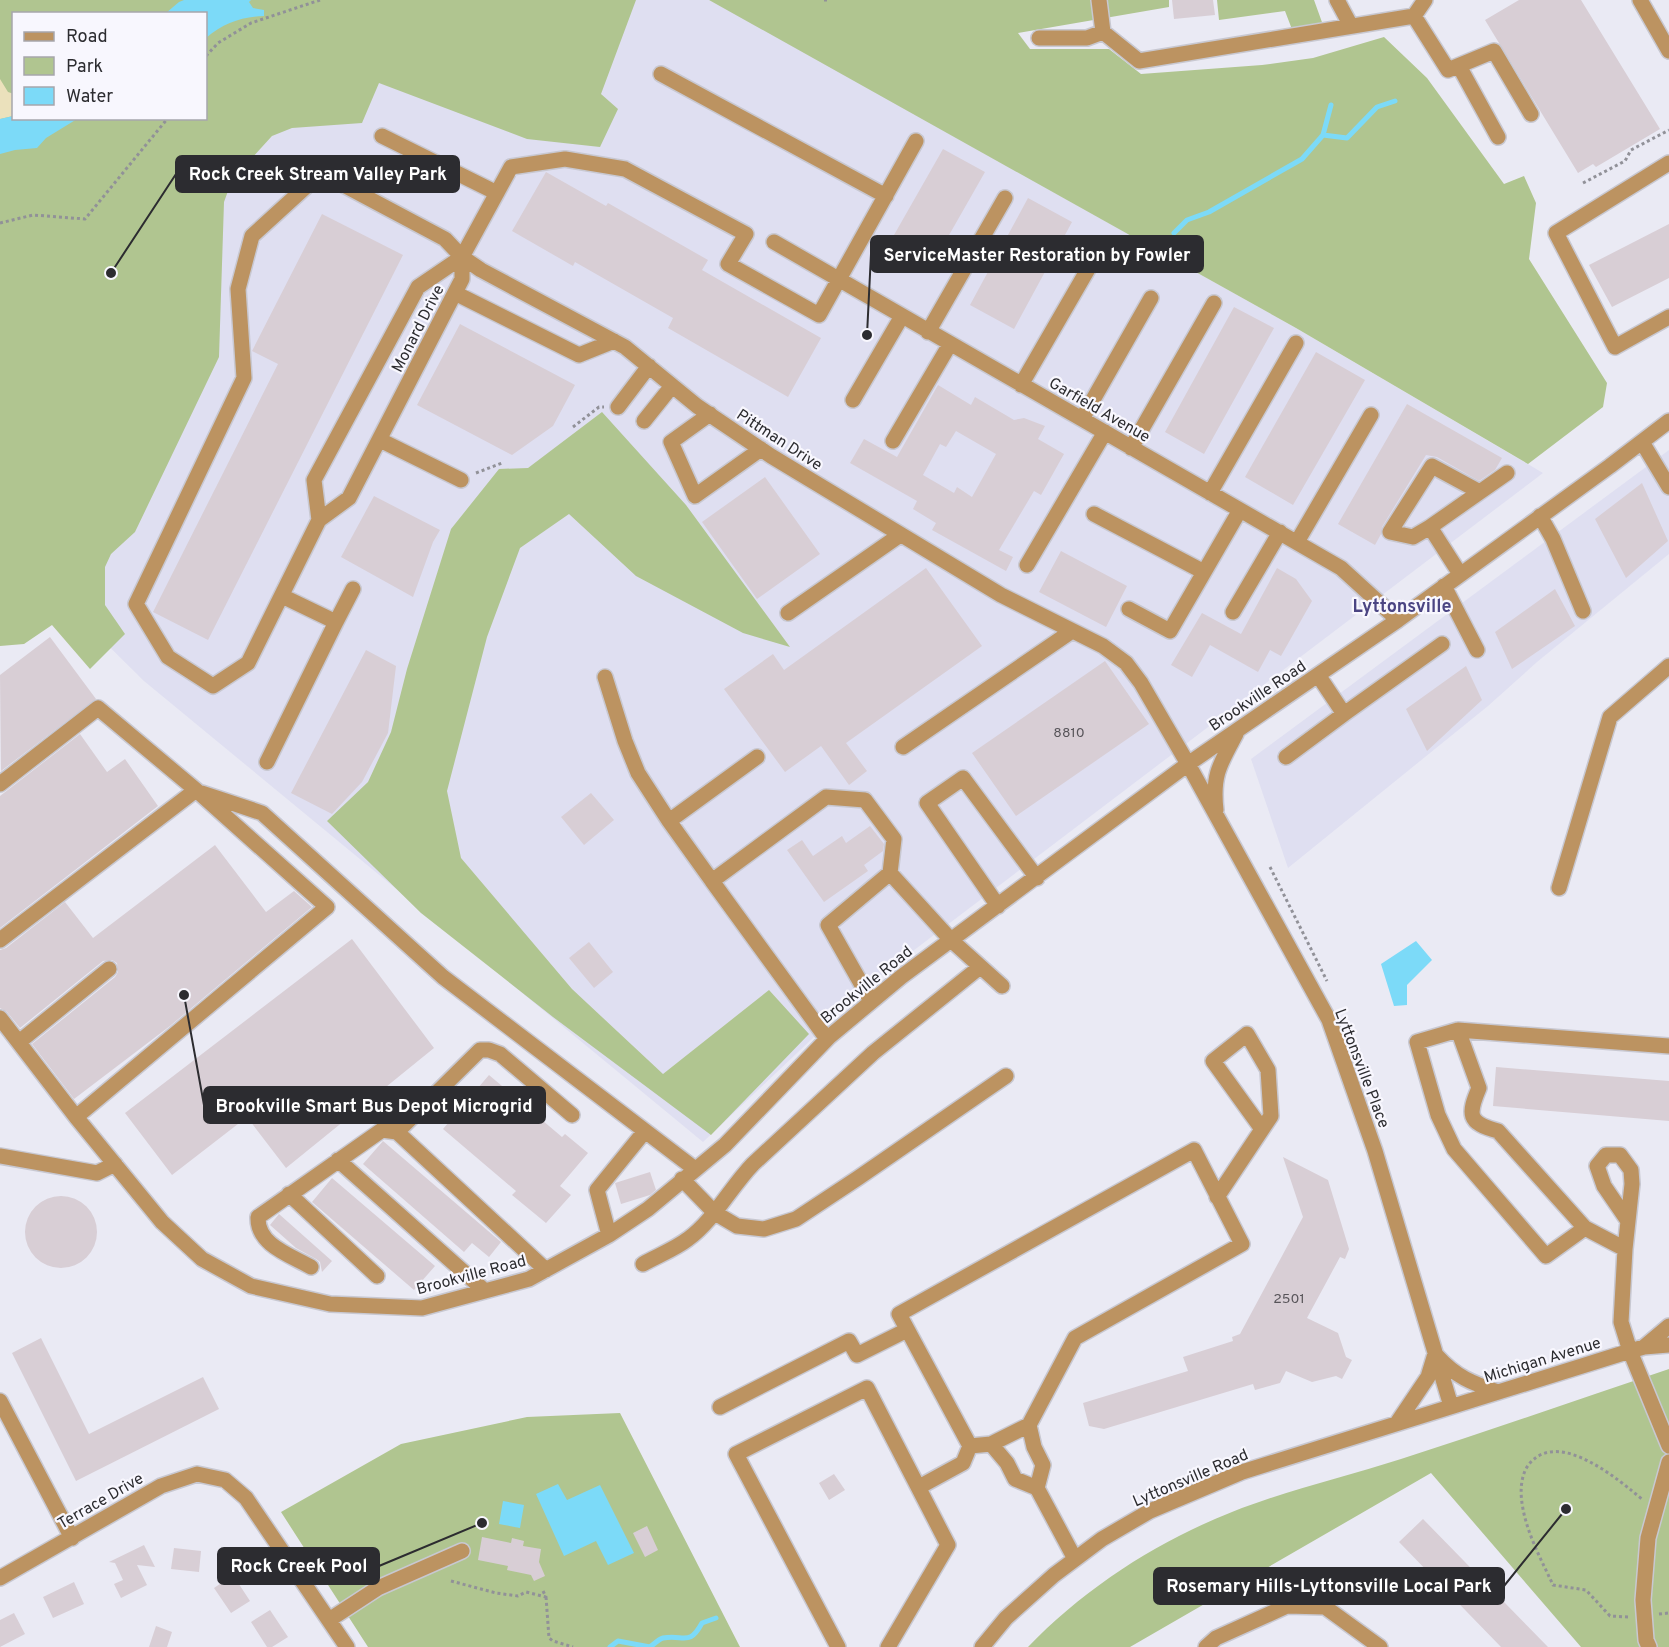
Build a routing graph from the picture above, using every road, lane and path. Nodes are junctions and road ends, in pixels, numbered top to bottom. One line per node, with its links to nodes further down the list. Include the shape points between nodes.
1 (320, 0): 11 (path, via 251,24 218,43)
2 (1099, 0): 8 (street)
3 (1337, 0): 7 (street)
4 (1425, 0): 6 (street)
5 (1640, 0): 10 (street)
6 (1414, 16): 7 (street); 12 (street, via 1448,70)
7 (1351, 26): 8 (street, via 1139,60)
8 (1103, 32): 9 (street, via 1087,38)
9 (1039, 38)
10 (1667, 41)
11 (207, 55)
12 (1459, 66): 14 (street, via 1494,51); 18 (street)
13 (661, 74): 23 (street)
14 (1531, 114)
15 (166, 120): 25 (path, via 85,219 33,215)
16 (1669, 130): 21 (path, via 1631,150 1625,161)
17 (382, 136): 22 (street)
18 (1498, 137)
19 (916, 141): 23 (street)
20 (1669, 162): 34 (street, via 1556,233 1615,347)
21 (1583, 183)
22 (498, 193): 28 (street); 29 (street, via 512,167 565,159 625,169 746,234 728,264 819,315)
23 (886, 196): 29 (street)
24 (1005, 198): 35 (street)
25 (0, 223)
26 (774, 242): 29 (street, Garfield Avenue)
27 (1102, 245): 40 (street)
28 (462, 257): 30 (street, Monard Drive, via 462,279); 36 (street, Pittman Drive); 65 (street, Monard Drive, via 418,287 314,480); 88 (street, Pittman Drive, via 445,239 321,173 252,236 238,289 244,378 136,604 168,657)
29 (839, 280): 33 (street, Garfield Avenue)
30 (454, 293): 36 (street, via 579,355); 51 (street, Monard Drive)
31 (1152, 298): 46 (street)
32 (1214, 303): 54 (street)
33 (902, 316): 35 (street, Garfield Avenue); 42 (street)
34 (1669, 317)
35 (928, 332): 38 (street, Garfield Avenue)
36 (614, 341): 39 (street, Pittman Drive)
37 (1296, 343): 61 (street)
38 (950, 344): 40 (street, Garfield Avenue); 52 (street)
39 (649, 366): 41 (street, Pittman Drive); 43 (street)
40 (1021, 385): 46 (street, Garfield Avenue)
41 (672, 386): 44 (street, Pittman Drive); 47 (street)
42 (853, 400)
43 (618, 407): 49 (path, via 599,407)
44 (710, 414): 55 (street, Pittman Drive); 55 (street, via 671,442 695,496)
45 (1371, 415): 69 (street)
46 (1082, 419): 50 (street, Garfield Avenue)
47 (644, 421)
48 (1669, 421): 53 (street, Brookville Road)
49 (573, 427)
50 (1105, 432): 54 (street, Garfield Avenue); 70 (street)
51 (380, 440): 58 (street); 65 (street, Monard Drive, via 349,498)
52 (892, 441)
53 (1642, 442): 59 (street); 64 (street, Brookville Road)
54 (1131, 447): 61 (street, Garfield Avenue)
55 (761, 449): 68 (street, Pittman Drive)
56 (502, 462): 58 (path)
57 (1507, 473): 60 (street)
58 (461, 480)
59 (1669, 487)
60 (1480, 492): 66 (street); 66 (street, via 1432,466 1389,532 1413,537)
61 (1210, 493): 62 (street, Garfield Avenue)
62 (1240, 510): 67 (street, Garfield Avenue); 71 (street)
63 (1094, 514): 71 (street)
64 (1540, 516): 72 (street, Brookville Road); 77 (street)
65 (319, 520): 75 (street, Monard Drive)
66 (1430, 527): 72 (street)
67 (1280, 532): 69 (street, Garfield Avenue); 78 (street)
68 (900, 535): 79 (street); 82 (street, Pittman Drive, via 1001,595)
69 (1297, 542): 80 (street, Garfield Avenue, via 1341,568)
70 (1027, 565)
71 (1204, 572): 76 (street, via 1170,631)
72 (1460, 574): 73 (street, Brookville Road)
73 (1444, 586): 80 (street, Brookville Road); 84 (street)
74 (353, 589): 81 (street)
75 (282, 596): 81 (street); 88 (street, Monard Drive, via 248,663)
76 (1129, 609)
77 (1583, 611)
78 (1233, 612)
79 (788, 613)
80 (1398, 620): 86 (street, Brookville Road)
81 (336, 622): 94 (street)
82 (1072, 631): 91 (street); 95 (street, Pittman Drive, via 1126,663)
83 (1442, 644): 89 (street)
84 (1477, 650)
85 (1669, 666): 104 (street, via 1610,717)
86 (1318, 675): 89 (street); 90 (street, Brookville Road)
87 (605, 677): 99 (street, via 638,773)
88 (213, 686)
89 (1344, 714): 93 (street)
90 (1237, 730): 95 (street, Brookville Road); 98 (street, via 1220,763 1214,788)
91 (903, 747)
92 (757, 757): 99 (street)
93 (1286, 757)
94 (267, 762)
95 (1188, 764): 98 (street, Lyttonsville Place); 102 (street, Brookville Road)
96 (0, 784): 97 (street, via 98,708)
97 (196, 790): 106 (street); 120 (street, via 327,907); 122 (street, via 262,813 443,977)
98 (1216, 816): 145 (street, Lyttonsville Place, via 1338,1042)
99 (669, 821): 103 (street)
100 (1270, 867): 108 (path)
101 (890, 873): 103 (street, via 894,839 865,800 826,797); 107 (street); 112 (street, via 828,925)
102 (1037, 878): 105 (street, Brookville Road); 105 (street, via 963,778 927,802)
103 (712, 881): 115 (street)
104 (1559, 888)
105 (998, 906): 107 (street, Brookville Road)
106 (0, 939)
107 (951, 940): 109 (street); 112 (street, Brookville Road)
108 (1318, 959)
109 (980, 967): 111 (street); 131 (street, via 873,1053 761,1156 736,1182)
110 (109, 969): 116 (street)
111 (1002, 986)
112 (871, 1001): 115 (street, Brookville Road)
113 (0, 1018): 116 (street, Brookville Road)
114 (1458, 1030): 117 (street); 133 (street, via 1479,1088 1470,1108 1473,1118 1498,1131); 133 (street, via 1417,1042 1438,1115 1454,1149 1546,1256)
115 (826, 1039): 127 (street, Brookville Road, via 725,1145)
116 (19, 1042): 120 (street, Brookville Road)
117 (1669, 1046)
118 (1006, 1076): 131 (street, via 796,1219 764,1229 737,1226)
119 (572, 1115): 123 (street, via 500,1054 480,1050)
120 (76, 1117): 126 (street, Brookville Road)
121 (1262, 1129): 121 (street, via 1270,1116 1268,1070 1247,1034 1213,1061); 130 (street)
122 (645, 1131): 127 (street); 134 (street, via 597,1190)
123 (397, 1132): 125 (street, via 382,1130); 138 (street)
124 (0, 1156): 126 (street, via 97,1173)
125 (338, 1160): 129 (street); 140 (street)
126 (114, 1164): 140 (street, Brookville Road, via 162,1222 202,1259 251,1286 330,1304 422,1308)
127 (695, 1169): 128 (street, Brookville Road)
128 (682, 1179): 131 (street); 134 (street, Brookville Road, via 648,1209)
129 (289, 1194): 137 (street, via 258,1217 258,1226 266,1242); 139 (street)
130 (1217, 1197): 142 (street, via 1194,1150 899,1314); 151 (street, via 1242,1244 1075,1338)
131 (715, 1213): 136 (street, via 688,1239)
132 (1628, 1221): 135 (street)
133 (1585, 1228): 135 (street)
134 (609, 1234): 138 (street, Brookville Road)
135 (1625, 1249): 144 (street, via 1621,1322)
136 (643, 1263)
137 (311, 1267)
138 (546, 1270): 140 (street, Brookville Road)
139 (377, 1276)
140 (485, 1291)
141 (1669, 1326): 144 (street, Michigan Avenue)
142 (907, 1330): 148 (street, via 857,1355 849,1341); 153 (street)
143 (1669, 1345): 144 (street, Michigan Avenue)
144 (1637, 1349): 146 (street, Michigan Avenue); 154 (street)
145 (1436, 1354): 146 (street, via 1450,1371); 149 (street, Lyttonsville Place); 150 (street, via 1428,1377)
146 (1498, 1392): 149 (street, Michigan Avenue)
147 (0, 1401): 159 (street)
148 (720, 1407)
149 (1451, 1407): 150 (street, Lyttonsville Road)
150 (1397, 1423): 161 (street, Lyttonsville Road, via 1242,1472 1150,1511)
151 (1029, 1425): 152 (street); 157 (street, via 1043,1465)
152 (991, 1444): 153 (street); 157 (street, via 1015,1479)
153 (970, 1446): 156 (street, via 963,1463)
154 (1669, 1446)
155 (1669, 1462): 158 (street)
156 (919, 1487): 171 (street, via 867,1389 736,1454); 172 (street, via 948,1545)
157 (1037, 1488): 161 (street)
158 (1655, 1512): 167 (street, via 1648,1538); 167 (path, via 1593,1463 1569,1454 1535,1458 1523,1476 1524,1516 1553,1585 1586,1590 1610,1616)
159 (72, 1538): 162 (street, Terrace Drive); 168 (street, Terrace Drive, via 161,1486 197,1474 225,1480 246,1498)
160 (462, 1551): 168 (street, via 378,1588)
161 (1075, 1558): 173 (street, Lyttonsville Road, via 1006,1618)
162 (0, 1578)
163 (451, 1581): 165 (path, via 496,1593 518,1596 526,1592)
164 (543, 1591): 165 (path)
165 (546, 1597): 170 (path, via 549,1638)
166 (1669, 1613): 167 (path)
167 (1644, 1616): 176 (street)
168 (329, 1620): 169 (street)
169 (347, 1647)
170 (573, 1647)
171 (838, 1647)
172 (888, 1647)
173 (982, 1647)
174 (1206, 1647): 175 (street, via 1216,1638 1287,1606 1325,1607)
175 (1380, 1647)
176 (1649, 1647)

